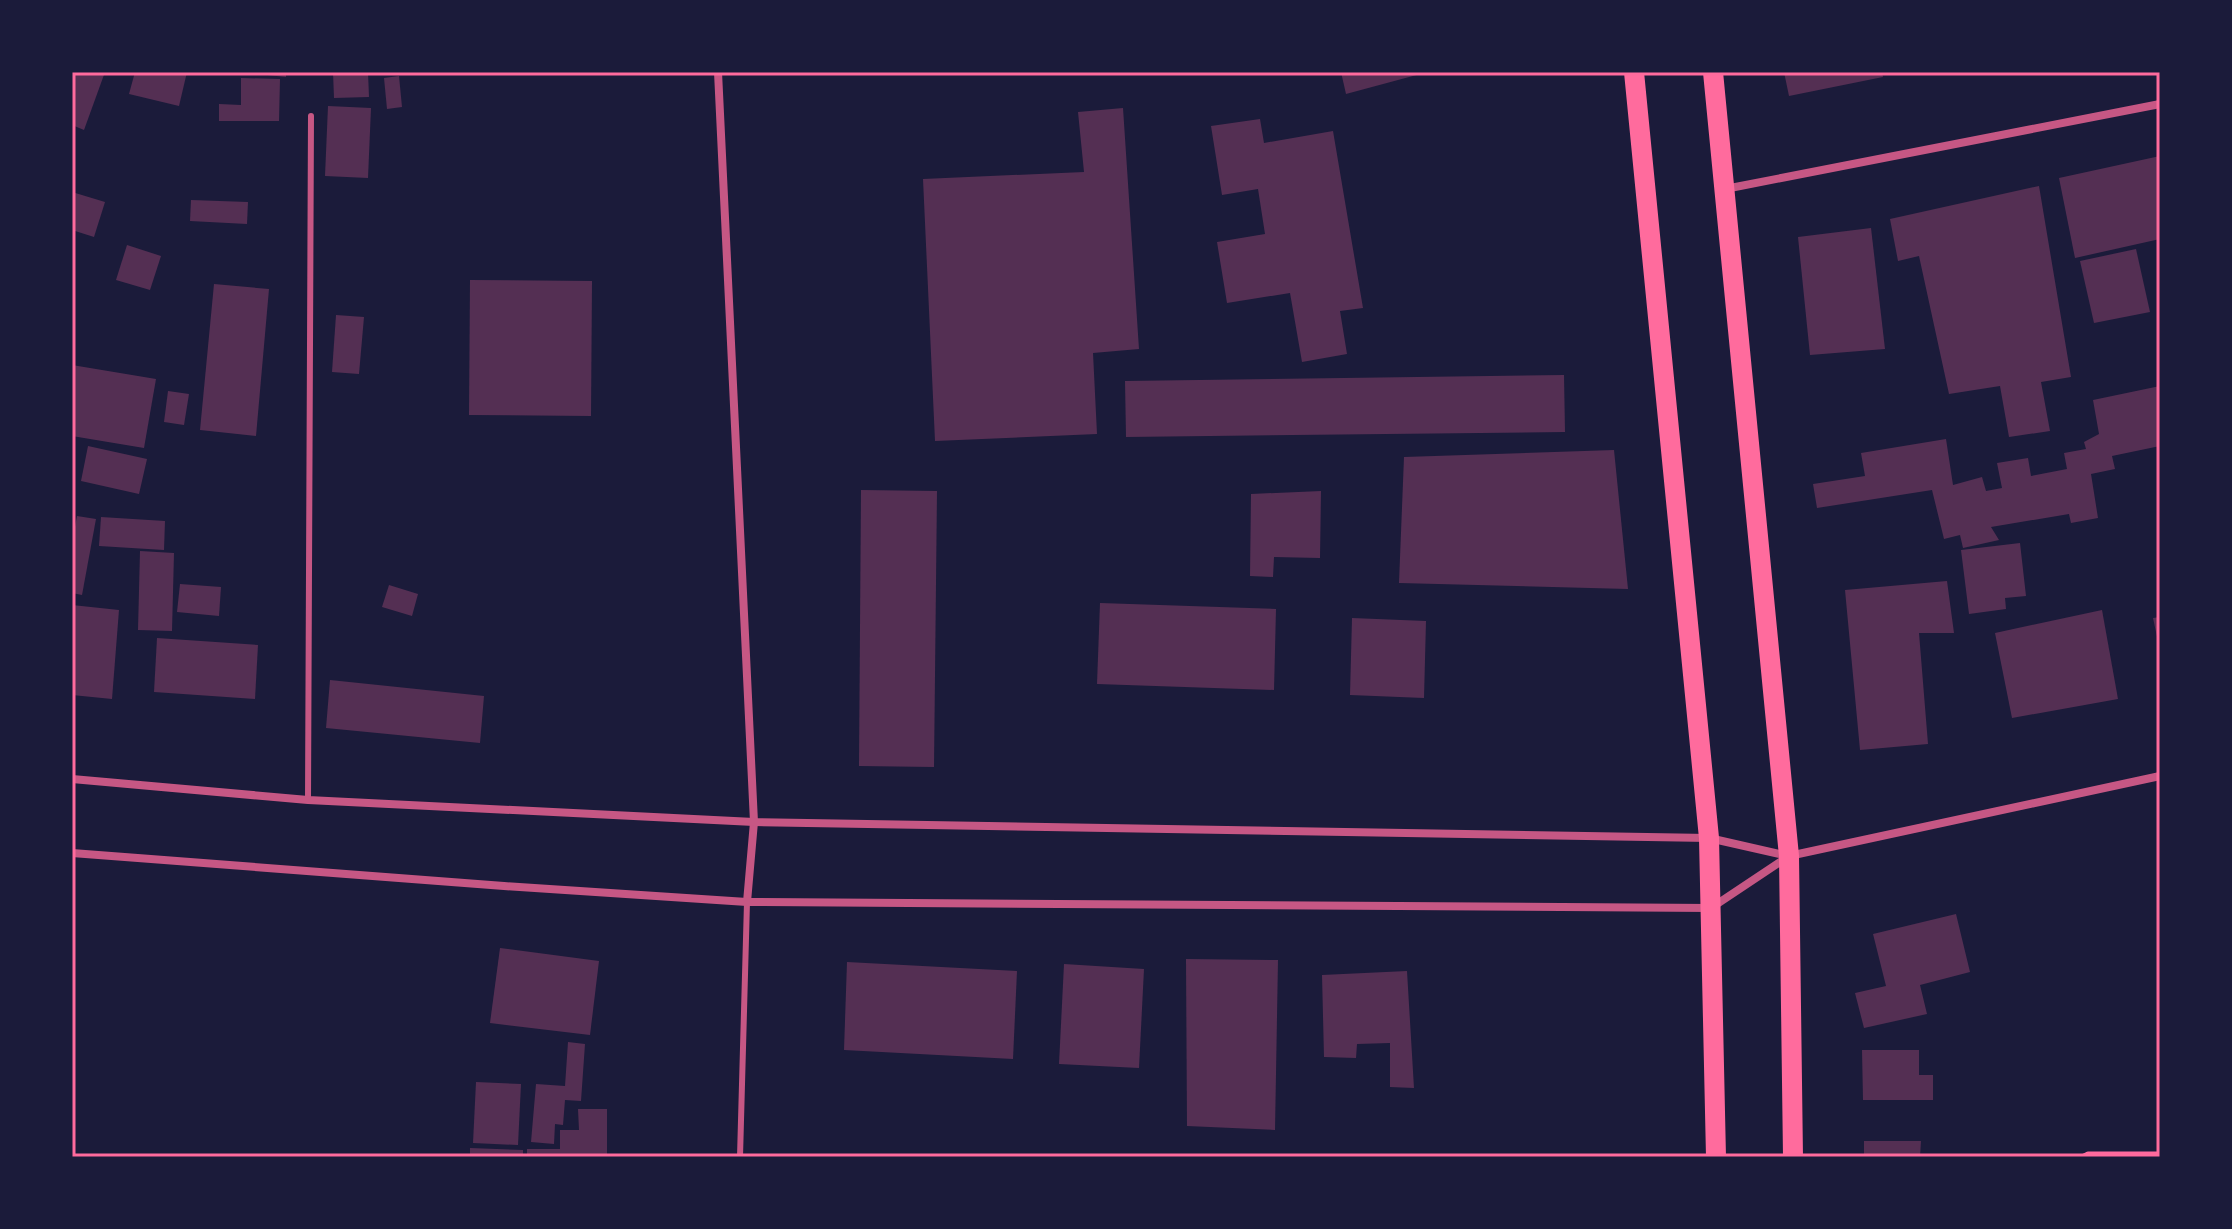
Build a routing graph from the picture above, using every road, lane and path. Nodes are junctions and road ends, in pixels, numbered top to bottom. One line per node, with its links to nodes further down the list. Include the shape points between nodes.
1 (718, 72): 10 (street)
2 (1634, 72): 11 (main road)
3 (1713, 72): 6 (main road)
4 (2160, 104): 6 (street)
5 (311, 116): 9 (lane)
6 (1724, 189): 13 (main road)
7 (2160, 776): 13 (street)
8 (72, 779): 9 (street)
9 (308, 800): 10 (street)
10 (754, 822): 11 (street); 14 (street)
11 (1709, 838): 13 (street); 15 (main road)
12 (72, 853): 14 (street)
13 (1789, 856): 15 (street); 19 (main road)
14 (747, 902): 15 (street); 17 (lane)
15 (1711, 908): 18 (main road)
16 (2160, 1154): 20 (path)
17 (740, 1157)
18 (1716, 1157)
19 (1793, 1157)
20 (2082, 1157)

